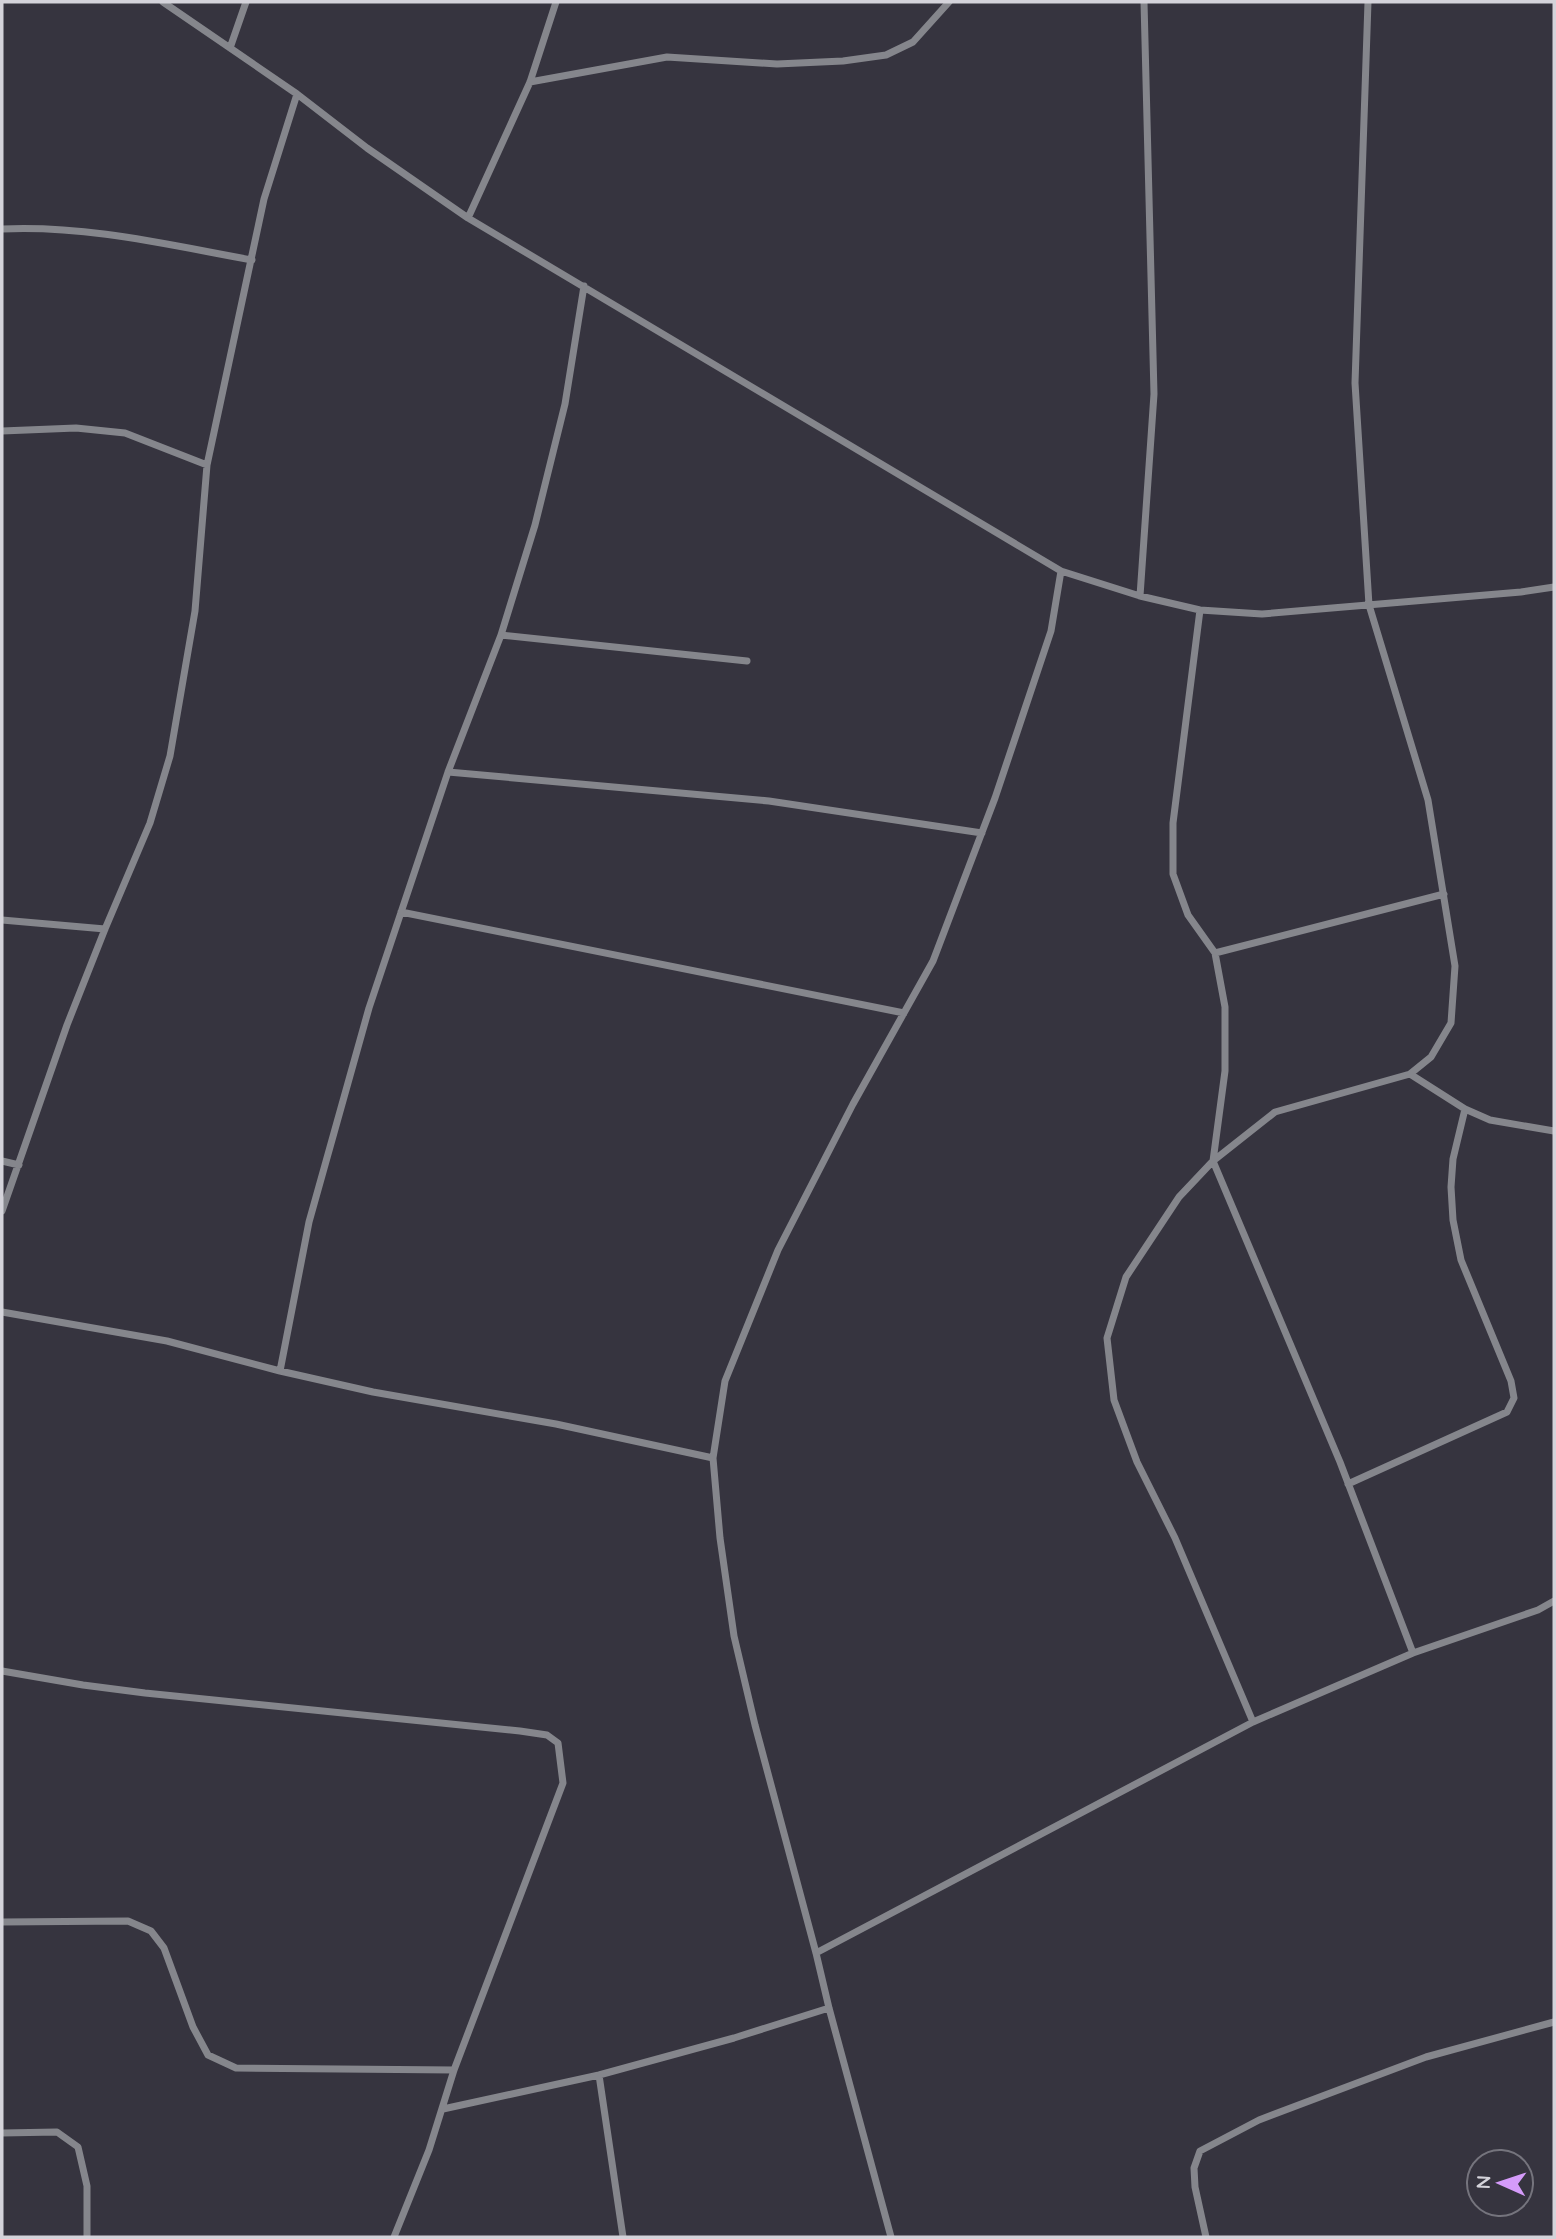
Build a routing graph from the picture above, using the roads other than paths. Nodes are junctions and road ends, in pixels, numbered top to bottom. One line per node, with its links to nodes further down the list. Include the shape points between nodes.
1 (163, 2): 7 (street)
2 (246, 2): 7 (street)
3 (556, 2): 8 (street)
4 (949, 2): 8 (street, via 913,42 886,55 777,64 667,57)
5 (1144, 2): 18 (street, via 1154,394)
6 (1368, 2): 19 (street, via 1355,383)
7 (230, 48): 9 (street)
8 (530, 82): 10 (street)
9 (297, 93): 10 (street); 12 (street, via 264,199)
10 (468, 218): 13 (street)
11 (2, 229): 12 (street, via 90,232)
12 (252, 260): 15 (street)
13 (584, 286): 16 (street); 21 (street, via 565,404)
14 (2, 431): 15 (street, via 76,428 125,433)
15 (206, 465): 28 (street, via 195,611 170,756 150,823)
16 (1061, 571): 18 (street); 24 (street, via 1051,631)
17 (1554, 587): 19 (street)
18 (1140, 596): 20 (street)
19 (1369, 605): 20 (street, via 1262,614); 25 (street, via 1428,800)
20 (1200, 610): 29 (street, via 1173,823 1173,874 1188,915)
21 (501, 635): 22 (street); 23 (street)
22 (747, 661)
23 (448, 772): 24 (street, via 769,801); 26 (street)
24 (982, 833): 30 (street, via 933,961)
25 (1444, 894): 29 (street); 31 (street, via 1455,966 1451,1023 1432,1057)
26 (401, 912): 30 (street); 39 (street, via 309,1222)
27 (2, 920): 28 (street)
28 (105, 929): 36 (street)
29 (1215, 953): 35 (street, via 1225,1007 1225,1059)
30 (904, 1013): 40 (street, via 778,1250 726,1381)
31 (1410, 1074): 32 (street); 35 (street, via 1275,1112)
32 (1465, 1109): 33 (street, via 1490,1120); 41 (street, via 1453,1159 1453,1220 1461,1260 1514,1398 1507,1412)
33 (1554, 1131)
34 (2, 1161): 36 (street)
35 (1213, 1161): 41 (street); 45 (street, via 1180,1197 1126,1276 1107,1338 1114,1400 1137,1462 1175,1538)
36 (19, 1165): 37 (street)
37 (2, 1210)
38 (2, 1312): 39 (street, via 167,1341)
39 (280, 1371): 40 (street)
40 (713, 1458): 47 (street, via 734,1636)
41 (1348, 1484): 43 (street)
42 (1554, 1601): 43 (street)
43 (1413, 1653): 45 (street)
44 (2, 1671): 50 (street, via 132,1691 520,1731 547,1735 558,1743 563,1783)
45 (1253, 1722): 47 (street)
46 (2, 1922): 50 (street, via 128,1921 151,1931 164,1948 208,2055 236,2068)
47 (816, 1953): 48 (street)
48 (829, 2008): 51 (street); 57 (street)
49 (1554, 2022): 58 (street, via 1426,2057 1259,2120 1200,2151 1194,2168 1195,2187)
50 (454, 2070): 52 (street)
51 (599, 2075): 52 (street); 56 (street)
52 (443, 2109): 55 (street)
53 (2, 2133): 54 (street, via 57,2132 78,2147 87,2186)
54 (87, 2237)
55 (394, 2237)
56 (623, 2237)
57 (891, 2237)
58 (1206, 2237)

